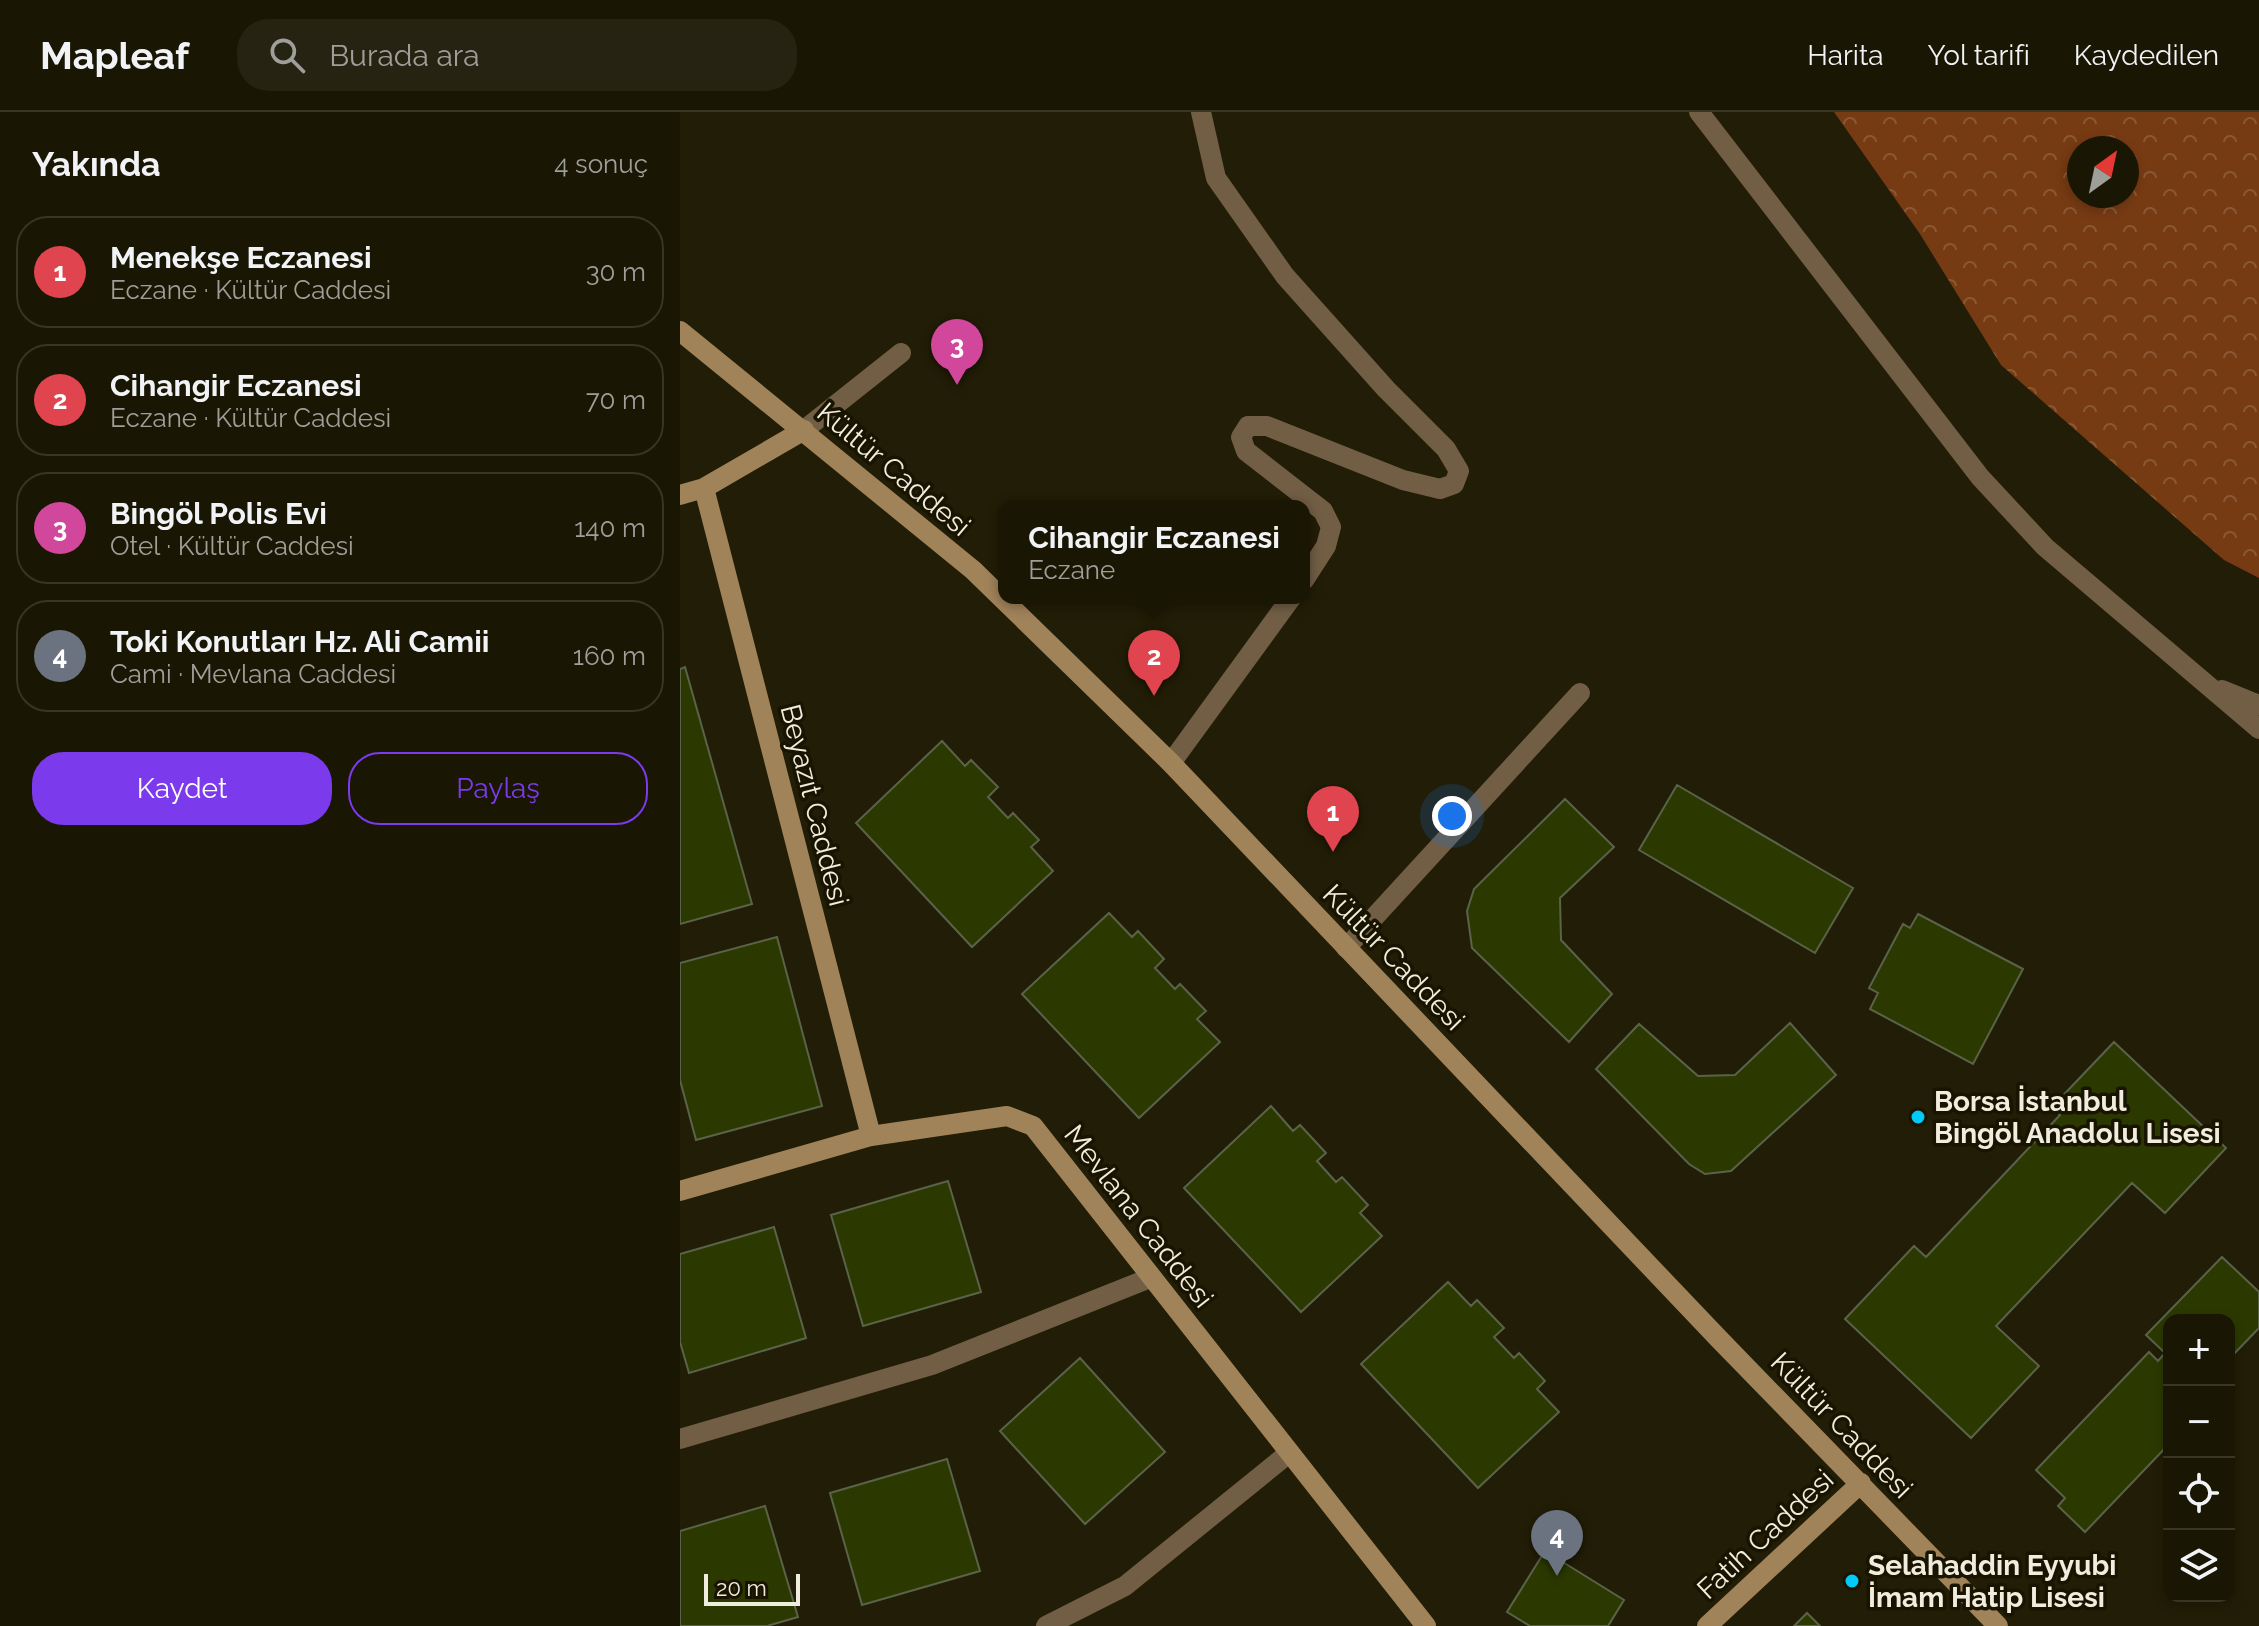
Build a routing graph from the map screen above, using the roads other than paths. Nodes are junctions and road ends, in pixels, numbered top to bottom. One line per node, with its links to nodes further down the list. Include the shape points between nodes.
1 (1201, 112): 8 (street, via 1216,178 1285,276 1446,449 1459,471 1454,484 1440,489 1403,480 1267,426 1248,426 1241,437 1246,451)
2 (1699, 112): 14 (street, via 1980,477 2045,547)
3 (680, 331): 5 (street, Kültür Caddesi)
4 (901, 353): 5 (street)
5 (804, 430): 6 (street); 11 (street, Kültür Caddesi)
6 (704, 488): 7 (street); 20 (street, Beyazıt Caddesi)
7 (680, 495)
8 (1309, 500)
9 (1310, 501): 10 (street, via 1331,527)
10 (1310, 571)
11 (998, 594)
12 (1008, 604): 18 (street, Kültür Caddesi)
13 (1287, 604): 18 (street)
14 (2203, 683): 16 (street); 17 (street)
15 (1580, 693): 19 (street)
16 (2259, 705)
17 (2259, 729)
18 (1171, 763): 19 (street, Kültür Caddesi)
19 (1346, 948): 25 (street, Kültür Caddesi)
20 (871, 1136): 21 (street, Mevlana Caddesi); 22 (street, Mevlana Caddesi, via 1007,1116 1033,1126)
21 (680, 1191)
22 (1150, 1278): 23 (street, via 932,1365); 24 (street, Mevlana Caddesi)
23 (680, 1439)
24 (1289, 1453): 26 (street, via 1125,1586); 27 (street, Mevlana Caddesi)
25 (1861, 1483): 28 (street, Fatih Caddesi); 29 (street, Kültür Caddesi)
26 (1046, 1626)
27 (1426, 1626)
28 (1707, 1626)
29 (1998, 1626)

